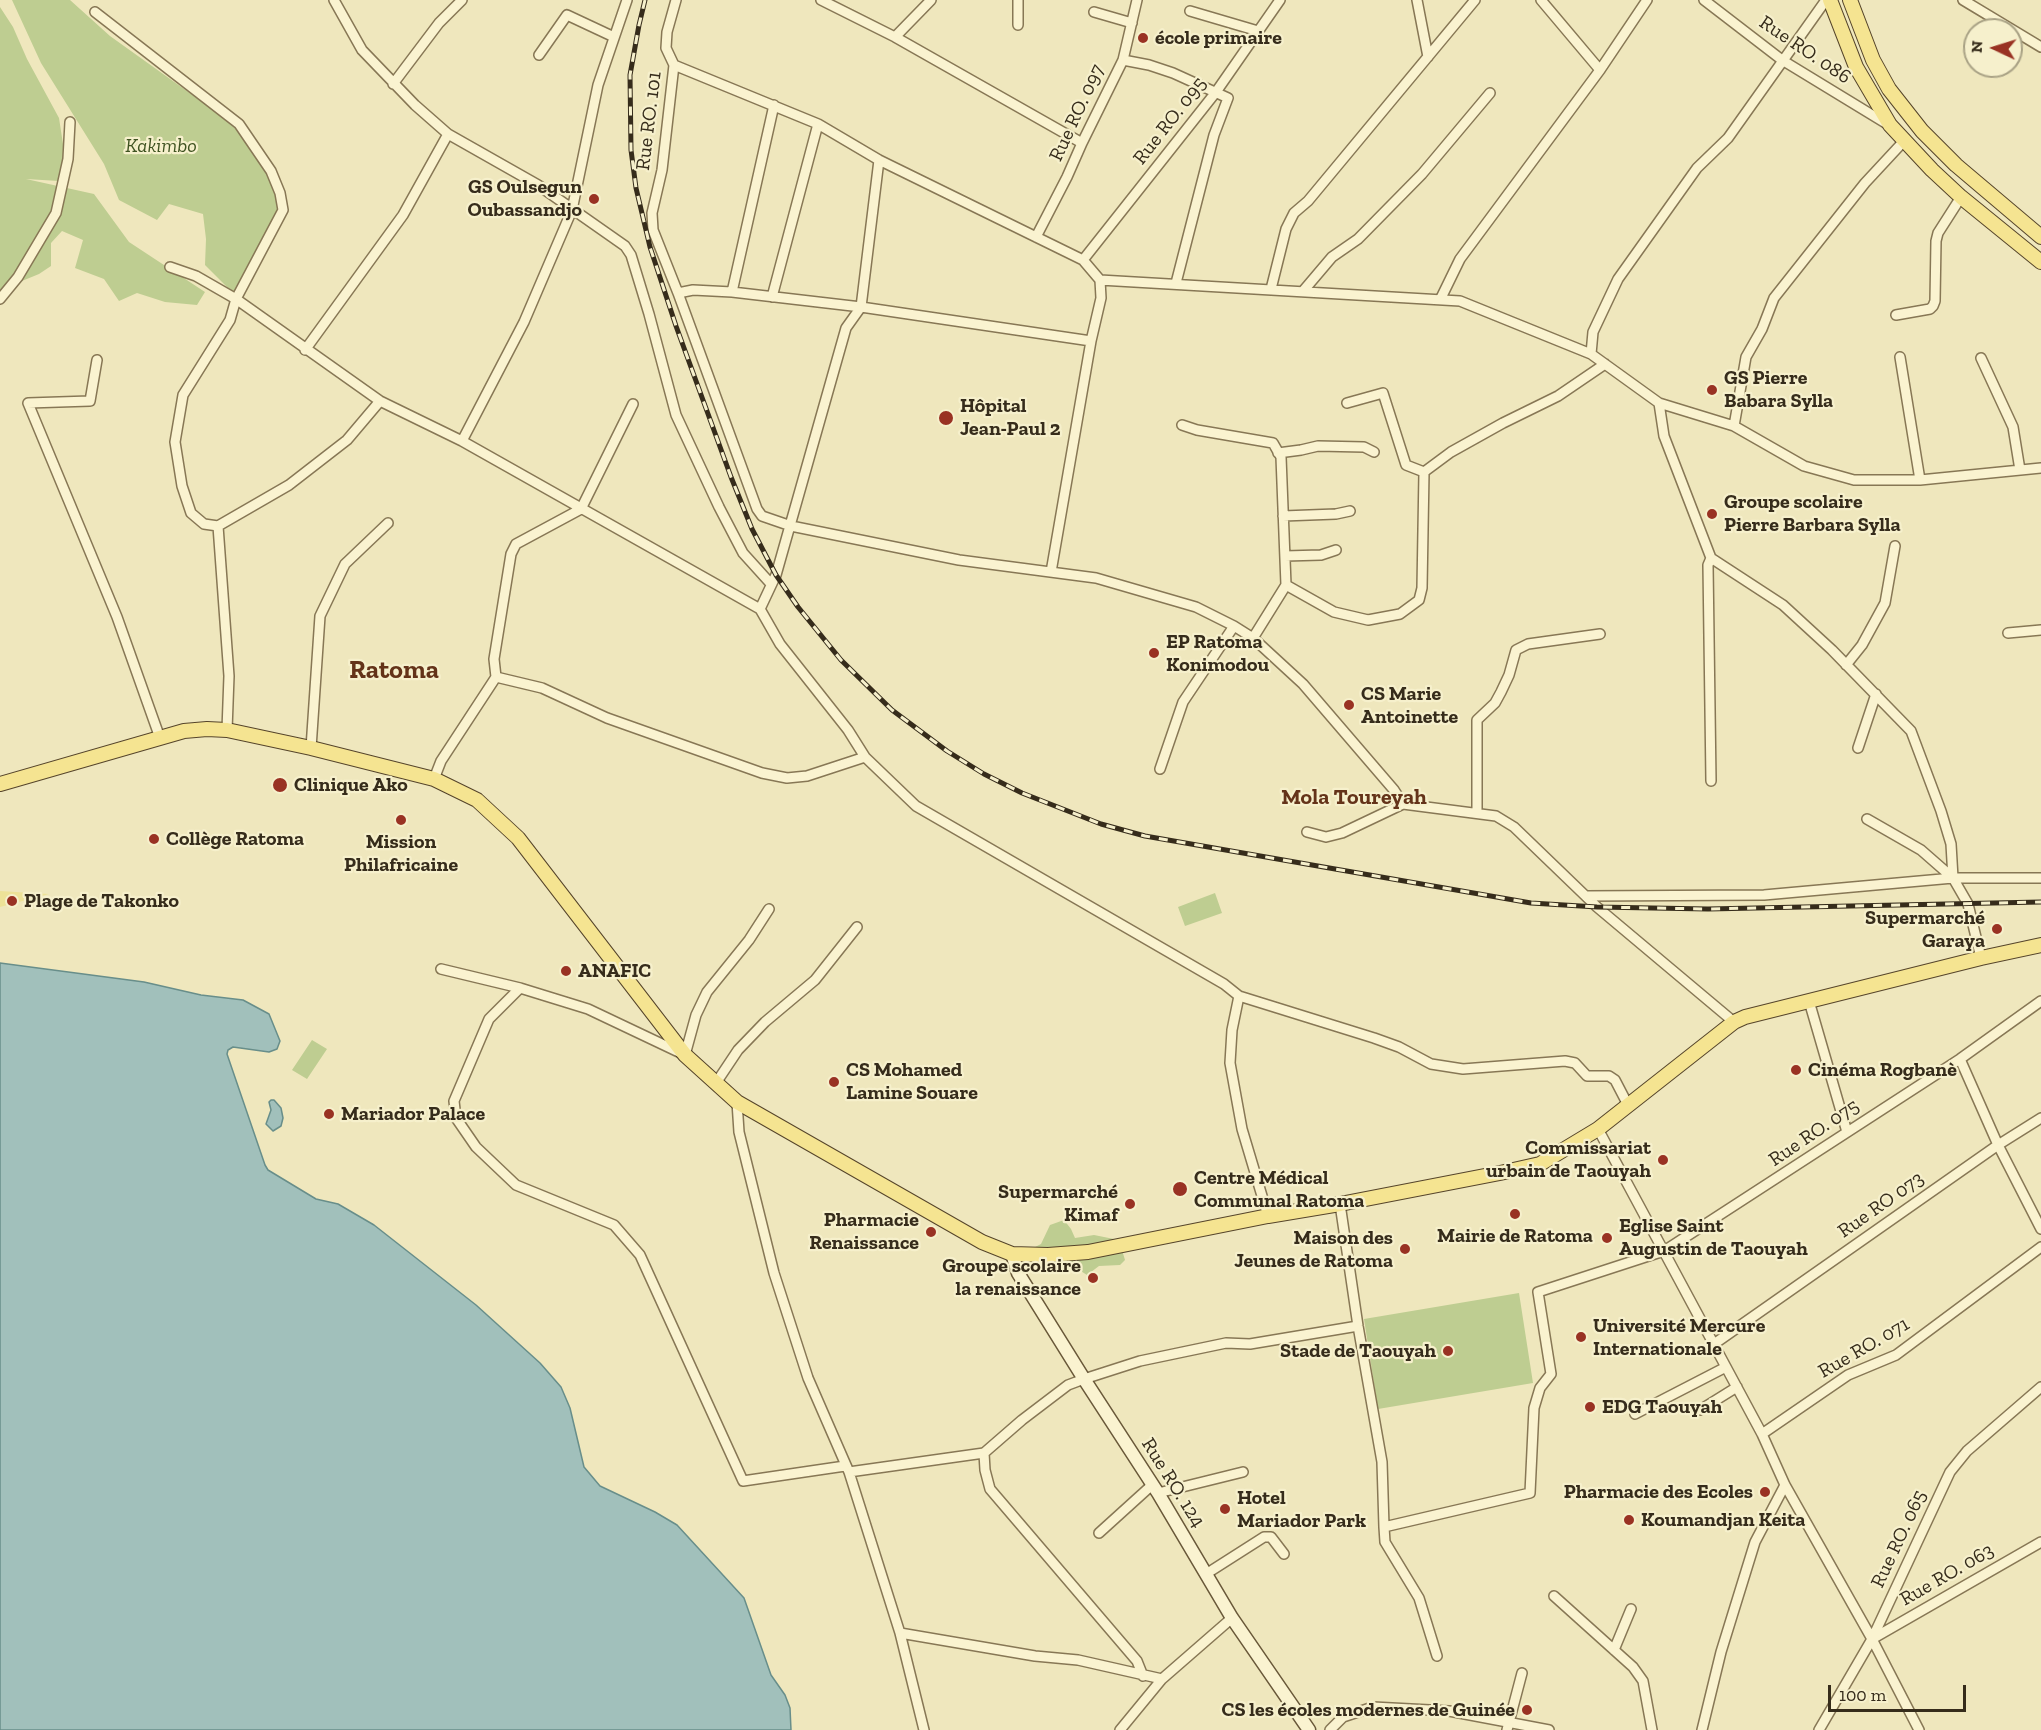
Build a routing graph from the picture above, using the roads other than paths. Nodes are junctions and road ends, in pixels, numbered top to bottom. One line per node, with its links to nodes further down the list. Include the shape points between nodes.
1 (334, 0): 34 (street, via 362,51)
2 (462, 0): 34 (street, via 439,23)
3 (627, 0): 25 (street)
4 (676, 0): 32 (street, Rue RO. 101, via 666,48)
5 (821, 0): 26 (street)
6 (931, 0): 26 (street)
7 (1018, 0): 23 (street)
8 (1137, 0): 22 (street, Rue RO. 097)
9 (1281, 0): 24 (street, Rue RO. 095)
10 (1417, 0): 29 (street)
11 (1475, 0): 29 (street)
12 (1541, 0): 33 (street)
13 (1647, 0): 33 (street)
14 (1704, 0): 31 (street, Rue RO. 086)
15 (1826, 0): 31 (street)
16 (1830, 0): 40 (main road, via 1856,67)
17 (1850, 0): 48 (main road, via 1873,60 1889,89 1922,131)
18 (1963, 0): 27 (street)
19 (1190, 11): 24 (street)
20 (95, 12): 61 (street, via 239,124 271,171 283,210)
21 (1094, 12): 22 (street)
22 (1132, 23): 30 (street, Rue RO. 097)
23 (1018, 25)
24 (1258, 31): 35 (street, Rue RO. 095)
25 (614, 37): 28 (street, via 567,15); 46 (street, via 598,84)
26 (895, 37): 43 (street)
27 (2041, 47)
28 (539, 55)
29 (1428, 57): 54 (street, via 1294,213 1286,229)
30 (1123, 60): 35 (street, via 1149,65); 43 (street, Rue RO. 097)
31 (1782, 60): 40 (street, Rue RO. 086); 66 (street, via 1728,138 1697,168 1618,279 1593,332)
32 (674, 66): 37 (street); 57 (street, Rue RO. 101, via 662,170 652,213 653,230)
33 (1600, 70): 59 (street, via 1460,259)
34 (393, 84): 41 (street)
35 (1216, 92): 49 (street, Rue RO. 095); 53 (street, via 1228,98 1214,135)
36 (1490, 93): 55 (street, via 1422,174 1358,239 1332,257)
37 (774, 105): 39 (street); 56 (street)
38 (70, 122): 60 (street, via 68,159 56,213 18,277)
39 (818, 124): 44 (street); 58 (street)
40 (1890, 125): 42 (main road)
41 (448, 135): 46 (street, via 538,185); 65 (street, via 403,215)
42 (1904, 141): 45 (main road); 76 (street, via 1865,183 1774,298 1746,357)
43 (1082, 143): 47 (street, Rue RO. 097)
44 (879, 160): 47 (street); 62 (street)
45 (1961, 197): 50 (main road); 63 (street, via 1938,233 1933,306)
46 (572, 210): 77 (street, via 524,322); 95 (street, via 625,246 631,255 676,415 743,553)
47 (1036, 237): 49 (street)
48 (2041, 237)
49 (1083, 260): 52 (street)
50 (2041, 262)
51 (170, 267): 61 (street, via 196,276)
52 (1100, 280): 53 (street); 64 (street, via 1101,298)
53 (1176, 283): 54 (street)
54 (1271, 289): 55 (street)
55 (1304, 290): 59 (street)
56 (732, 292): 57 (street); 58 (street)
57 (678, 293): 89 (street, Rue RO. 101, via 757,509 770,520)
58 (772, 297): 62 (street)
59 (1441, 298): 66 (street, via 1460,301)
60 (0, 299)
61 (236, 299): 65 (street); 88 (street, via 230,320 183,395 176,442 182,486 191,513 204,524)
62 (861, 307): 64 (street); 89 (street, via 846,328)
63 (1896, 315)
64 (1091, 341): 94 (street)
65 (305, 350): 71 (street)
66 (1591, 354): 70 (street)
67 (1900, 357): 83 (street)
68 (1981, 358): 81 (street, via 2013,428)
69 (97, 360): 107 (street, via 90,401 28,403 117,618)
70 (1605, 364): 73 (street); 82 (street, via 1558,396 1451,452)
71 (380, 402): 77 (street); 88 (street, via 347,440 297,479)
72 (1347, 403): 82 (street, via 1383,393 1406,465)
73 (1659, 403): 76 (street); 93 (street, via 1664,436)
74 (633, 404): 84 (street)
75 (1182, 425): 79 (street, via 1273,442)
76 (1734, 426): 83 (street, via 1803,466 1854,480)
77 (462, 441): 84 (street)
78 (1374, 452): 79 (street, via 1364,447 1318,446)
79 (1278, 453): 86 (street)
80 (2041, 468): 81 (street)
81 (2020, 470): 83 (street)
82 (1424, 472): 96 (street, via 1419,600 1400,614 1368,620 1334,612)
83 (1920, 480)
84 (581, 509): 97 (street); 104 (street, via 516,544 511,554 494,659)
85 (1350, 511): 86 (street)
86 (1283, 516): 92 (street)
87 (388, 523): 108 (street, via 345,564 320,616)
88 (218, 526): 106 (street, via 229,676)
89 (791, 526): 94 (street, Rue RO. 101, via 959,560); 95 (street)
90 (1894, 546): 103 (street, via 1885,603)
91 (1336, 550): 92 (street, via 1321,555)
92 (1285, 556): 96 (street)
93 (1711, 558): 103 (street, via 1783,605); 113 (street)
94 (1051, 572): 98 (street, Rue RO. 101, via 1096,578 1143,591 1196,607)
95 (771, 584): 97 (street)
96 (1286, 585): 102 (street)
97 (760, 609): 110 (street, via 780,644)
98 (1234, 626): 102 (street, Rue RO. 101); 111 (street, via 1184,702)
99 (2041, 630): 100 (street)
100 (2008, 633)
101 (1600, 634): 116 (street, via 1528,644 1516,650 1495,703 1477,720)
102 (1253, 638): 115 (street, Rue RO. 101, via 1303,684)
103 (1846, 665): 105 (street)
104 (496, 677): 110 (street, via 542,688 607,718 770,775 807,776); 112 (street, via 441,761)
105 (1876, 694): 109 (street); 119 (street, via 1911,731 1951,844)
106 (227, 730): 107 (main road, via 184,731); 108 (main road)
107 (160, 738): 114 (main road)
108 (311, 748): 112 (main road)
109 (1858, 748)
110 (865, 757): 128 (street, via 916,806)
111 (1160, 769)
112 (434, 779): 132 (main road, via 477,800 518,838)
113 (1711, 781)
114 (0, 784)
115 (1403, 804): 116 (street); 118 (street, via 1342,833 1326,837)
116 (1477, 813): 121 (street, via 1496,816 1514,827)
117 (1867, 819): 119 (street, via 1922,850)
118 (1307, 832)
119 (1953, 878): 120 (street); 121 (street, via 1764,895); 125 (street, via 1968,904)
120 (2041, 878)
121 (1586, 896): 131 (street)
122 (769, 909): 132 (street, via 707,992)
123 (857, 927): 134 (street, via 814,980 738,1050)
124 (2041, 945): 125 (main road)
125 (1981, 958): 129 (main road)
126 (441, 969): 127 (street)
127 (520, 988): 132 (street, via 588,1009); 157 (street, via 489,1019 453,1101 456,1118 476,1147 516,1185 614,1225 640,1254 743,1481)
128 (1239, 996): 136 (street, via 1374,1038 1431,1064 1463,1069 1575,1063 1587,1076 1609,1076 1615,1080); 142 (street, via 1230,1063 1242,1129)
129 (1809, 1001): 131 (main road); 139 (street)
130 (2041, 1001): 133 (street, Rue RO. 075)
131 (1734, 1022): 136 (main road)
132 (685, 1055): 134 (main road)
133 (1960, 1059): 139 (street, Rue RO. 075); 140 (street)
134 (716, 1083): 135 (main road)
135 (737, 1102): 146 (main road, via 982,1242); 157 (street, via 738,1132 774,1273 808,1378)
136 (1628, 1105): 138 (main road)
137 (2041, 1118): 140 (street, Rue RO 073)
138 (1598, 1129): 141 (main road, via 1540,1164); 145 (street)
139 (1846, 1132): 145 (street, Rue RO. 075)
140 (1998, 1145): 143 (street); 148 (street, Rue RO 073)
141 (1340, 1204): 142 (main road); 147 (street)
142 (1268, 1216): 146 (main road, via 1088,1252)
143 (2041, 1229)
144 (2041, 1247): 155 (street, Rue RO. 071, via 1896,1354 1848,1375)
145 (1664, 1251): 148 (street); 161 (street, Rue RO. 075, via 1538,1292 1551,1374 1540,1388 1534,1408 1530,1493)
146 (1012, 1254): 150 (street, Rue RO. 124, via 1018,1273)
147 (1358, 1326): 150 (street, via 1250,1344 1226,1342 1140,1361); 161 (street, via 1382,1462)
148 (1714, 1344): 149 (street)
149 (1726, 1367): 151 (street); 154 (street)
150 (1084, 1379): 156 (street, via 1068,1385); 160 (street, Rue RO. 124)
151 (1737, 1387): 153 (street); 155 (street)
152 (2041, 1387): 170 (street, Rue RO. 065, via 1967,1451 1950,1472)
153 (1700, 1410)
154 (1635, 1414)
155 (1762, 1434): 159 (street)
156 (984, 1453): 157 (street); 174 (street, via 990,1489 1137,1661)
157 (847, 1469): 169 (street)
158 (1243, 1472): 160 (street)
159 (1785, 1485): 170 (street); 183 (street, via 1755,1542)
160 (1155, 1489): 162 (street); 165 (street, Rue RO. 124)
161 (1384, 1527): 172 (street, via 1385,1542 1419,1598)
162 (1099, 1533)
163 (2041, 1542): 170 (street, Rue RO. 063)
164 (1284, 1554): 165 (street, via 1271,1537 1264,1537)
165 (1206, 1574): 168 (street, Rue RO. 124)
166 (1554, 1596): 171 (street)
167 (1631, 1609): 171 (street)
168 (1232, 1618): 175 (street); 179 (street, Rue RO. 124)
169 (900, 1633): 174 (street, via 1078,1660); 177 (street)
170 (1872, 1640): 184 (street, Rue RO. 065); 185 (street)
171 (1614, 1650): 182 (street, via 1643,1681)
172 (1437, 1656)
173 (1522, 1672): 176 (street)
174 (1143, 1676): 175 (street)
175 (1162, 1679): 178 (street)
176 (1507, 1726): 180 (street, via 1449,1711 1373,1707 1343,1717); 181 (street)
177 (924, 1730)
178 (1120, 1730)
179 (1309, 1730)
180 (1330, 1730)
181 (1549, 1730)
182 (1652, 1730)
183 (1702, 1730)
184 (1819, 1730)
185 (1919, 1730)

